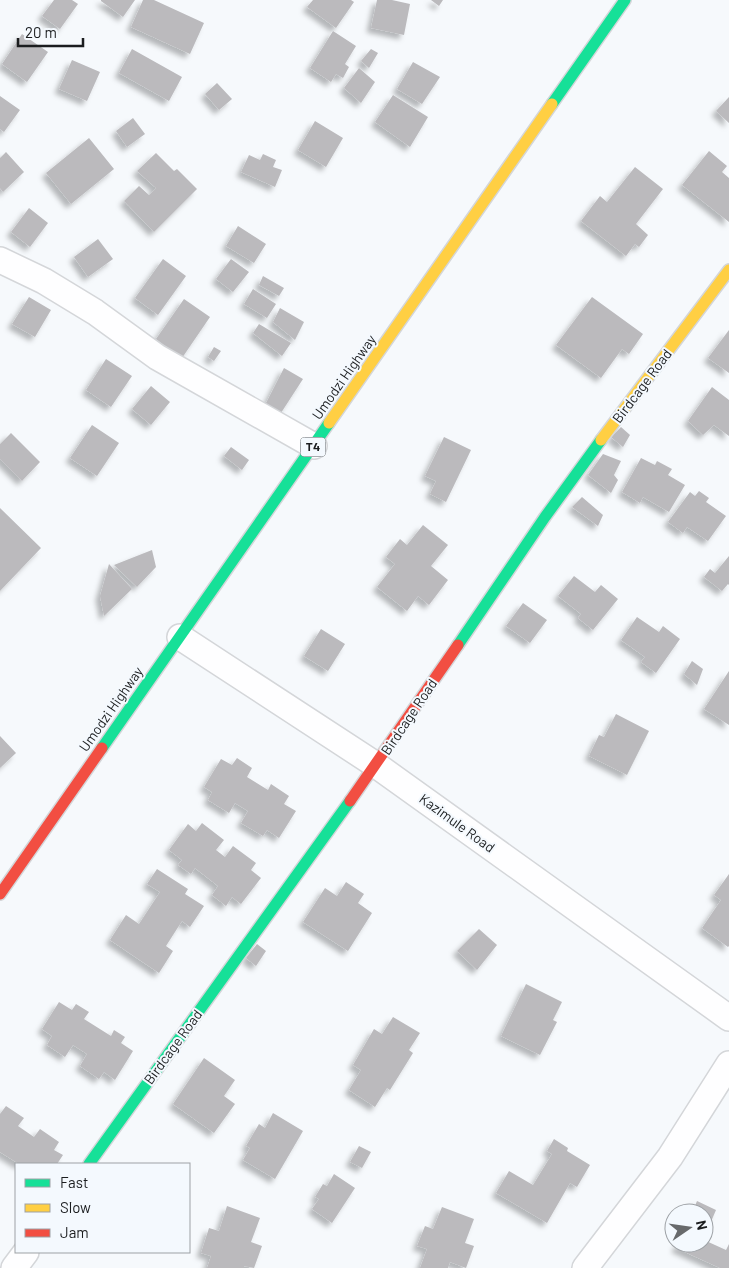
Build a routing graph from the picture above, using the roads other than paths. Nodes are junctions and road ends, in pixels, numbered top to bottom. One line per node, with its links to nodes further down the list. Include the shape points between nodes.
1 (625, 0): 4 (main road, Umodzi Highway / T4)
2 (0, 260): 4 (street, via 44,281 158,357)
3 (729, 270): 6 (main road, Birdcage Road, via 545,517)
4 (314, 446): 5 (main road, Umodzi Highway / T4)
5 (180, 637): 6 (street, Kazimule Road); 7 (main road, Umodzi Highway / T4)
6 (376, 765): 8 (street, Kazimule Road); 10 (main road, Birdcage Road)
7 (0, 894)
8 (729, 1018)
9 (729, 1064): 13 (street, via 670,1157)
10 (90, 1163)
11 (25, 1253): 12 (street)
12 (14, 1268)
13 (585, 1268)

